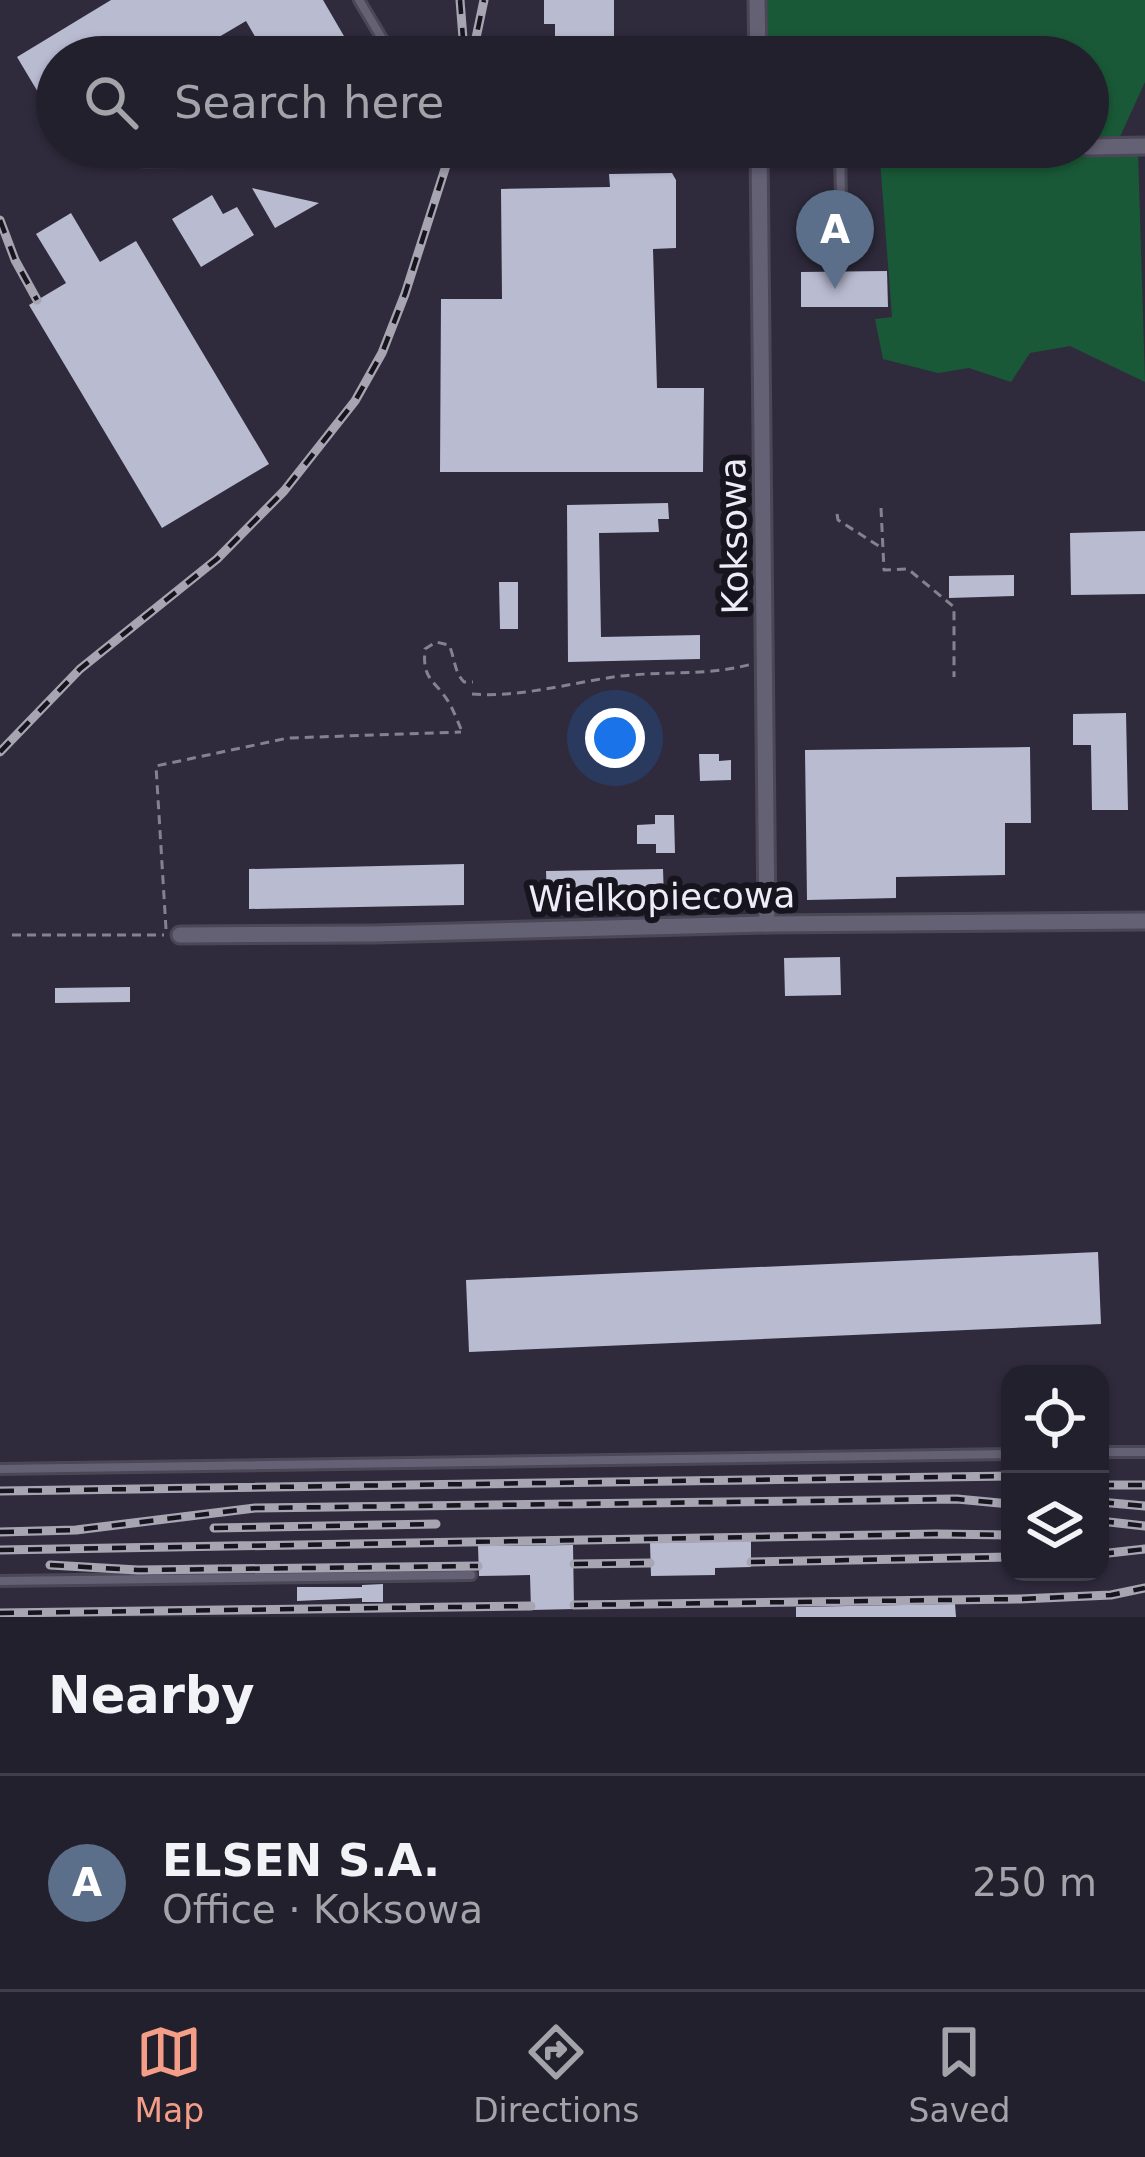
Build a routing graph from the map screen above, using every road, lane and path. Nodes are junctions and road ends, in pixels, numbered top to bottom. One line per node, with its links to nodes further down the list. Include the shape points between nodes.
1 (359, 0): 3 (lane)
2 (757, 0): 4 (street)
3 (380, 36)
4 (758, 36)
5 (1145, 146): 6 (street)
6 (1109, 147)
7 (759, 168): 13 (street, Koksowa)
8 (840, 168): 9 (lane)
9 (842, 245)
10 (881, 508): 12 (path)
11 (837, 514): 12 (path)
12 (883, 549): 14 (path, via 884,570 908,569 954,607)
13 (765, 661): 16 (path, via 722,673); 18 (street, Koksowa)
14 (954, 677)
15 (473, 682): 19 (path, via 457,674 449,645 436,641 425,649 423,667 461,730 288,738 156,766 166,934)
16 (472, 694)
17 (1145, 921): 18 (street, Wielkopiecowa)
18 (766, 924): 20 (street, Wielkopiecowa)
19 (12, 934)
20 (180, 935)
21 (1109, 1452): 22 (lane)
22 (1145, 1452)
23 (1001, 1454): 24 (lane)
24 (0, 1469)
25 (471, 1574): 26 (lane)
26 (0, 1581)

